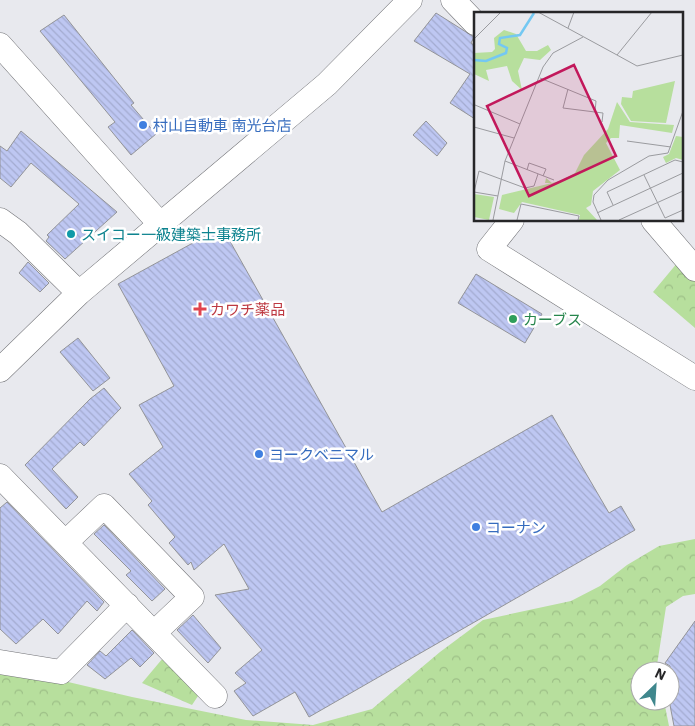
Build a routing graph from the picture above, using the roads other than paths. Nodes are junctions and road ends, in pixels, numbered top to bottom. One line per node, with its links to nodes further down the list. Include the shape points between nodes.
1 (410, 0): 8 (street, via 327,84)
2 (453, 0): 3 (street)
3 (474, 23)
4 (0, 45): 8 (street)
5 (0, 220): 10 (street, via 18,233)
6 (511, 221): 12 (street, via 488,249)
7 (655, 221): 9 (street)
8 (160, 224): 10 (street)
9 (695, 268)
10 (79, 292): 11 (street)
11 (0, 370)
12 (693, 372)
13 (0, 476): 14 (street)
14 (66, 542): 15 (street); 16 (street, via 104,506 192,597)
15 (127, 605): 16 (street); 17 (street, via 61,672)
16 (154, 634): 18 (street)
17 (0, 662)
18 (215, 696)

